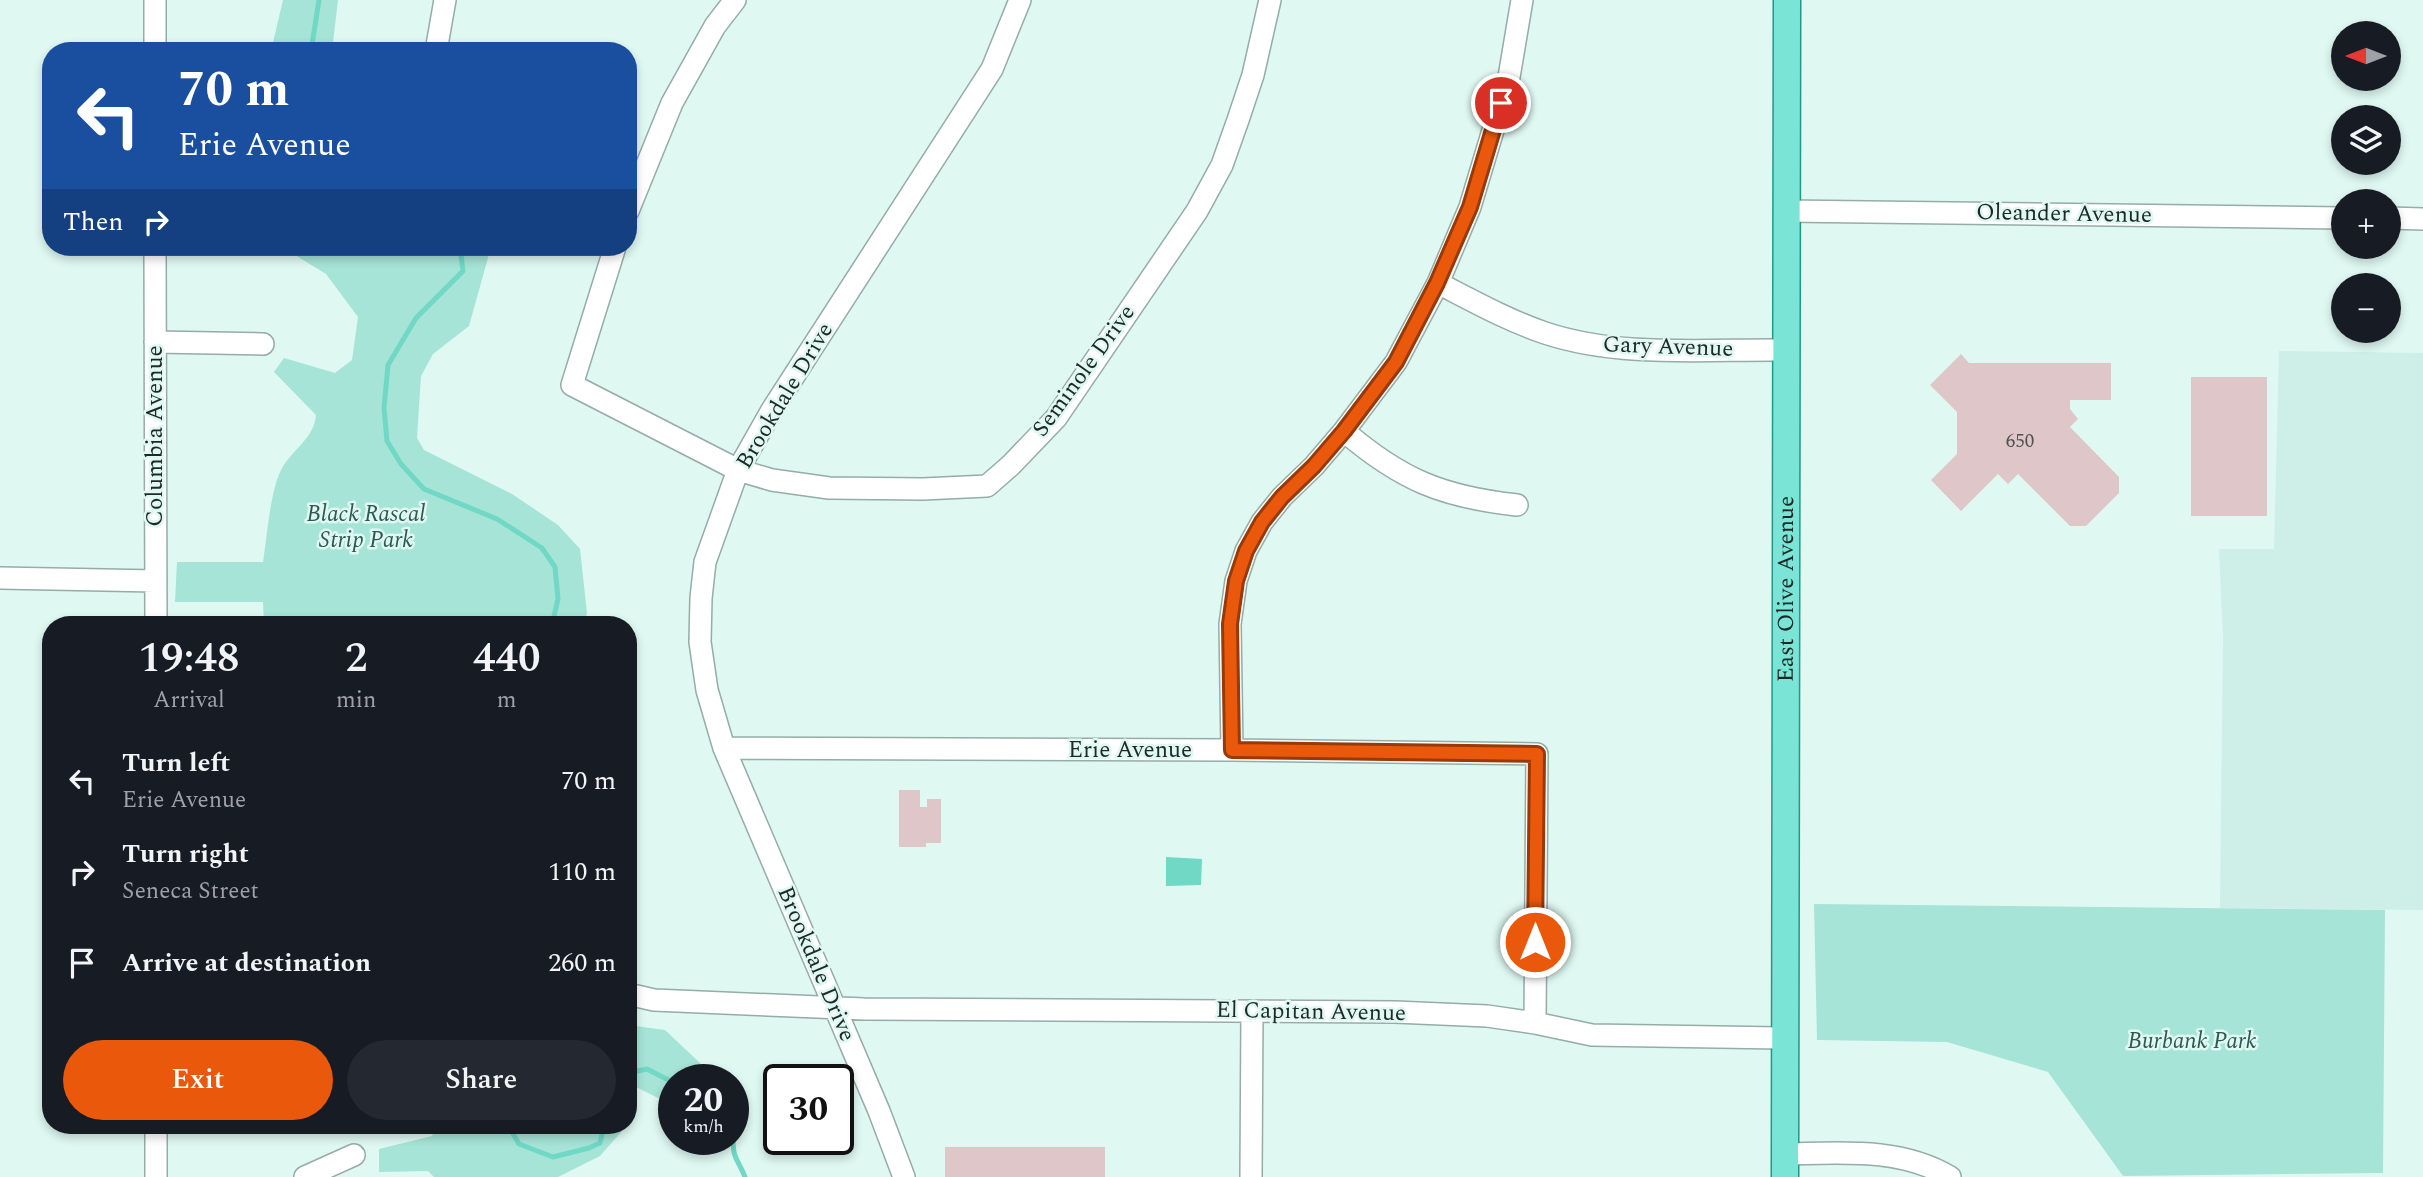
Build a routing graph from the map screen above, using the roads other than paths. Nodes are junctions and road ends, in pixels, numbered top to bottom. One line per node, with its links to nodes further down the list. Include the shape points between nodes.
1 (155, 0): 8 (street)
2 (445, 0): 9 (street)
3 (734, 0): 10 (street, via 672,103)
4 (1020, 0): 22 (street, Brookdale Drive, via 992,69)
5 (1270, 0): 22 (street, Seminole Drive, via 1253,75 1222,165 1056,418 1011,465 987,486 923,489 801,486)
6 (1522, 0): 17 (street, via 1509,77 1470,207)
7 (1787, 0): 11 (main road, East Olive Avenue)
8 (155, 42)
9 (438, 42)
10 (637, 189)
11 (1785, 211): 12 (street, Oleander Avenue); 20 (main road, East Olive Avenue)
12 (2331, 218)
13 (2401, 218): 14 (street)
14 (2423, 219)
15 (155, 256): 18 (street, Columbia Avenue)
16 (612, 256): 22 (street, Seminole Drive, via 572,385)
17 (1437, 283): 20 (street, Gary Avenue, via 1495,313 1578,341 1660,351); 21 (street, via 1396,362)
18 (155, 342): 19 (street); 25 (street, Columbia Avenue)
19 (263, 344)
20 (1785, 350): 33 (main road, East Olive Avenue)
21 (1344, 431): 23 (street, via 1374,456 1418,482 1479,501); 28 (street, via 1282,497 1246,551 1230,624)
22 (738, 470): 27 (street, Brookdale Drive, via 705,562 701,597 707,690)
23 (1517, 505)
24 (0, 578): 25 (street)
25 (156, 581): 26 (street, Columbia Avenue)
26 (156, 616)
27 (724, 748): 28 (street, Erie Avenue); 30 (street, Brookdale Drive)
28 (1232, 750): 32 (street, Erie Avenue, via 1537,754)
29 (637, 996): 30 (street, El Capitan Avenue)
30 (834, 1007): 31 (street, El Capitan Avenue); 39 (street, Brookdale Drive)
31 (1252, 1011): 32 (street, El Capitan Avenue, via 1487,1016); 40 (street)
32 (1535, 1023): 33 (street, El Capitan Avenue, via 1592,1035)
33 (1785, 1038): 36 (main road, East Olive Avenue)
34 (156, 1134): 37 (street)
35 (354, 1155): 38 (street)
36 (1785, 1165): 41 (street, via 1867,1153 1902,1157)
37 (156, 1177)
38 (305, 1177)
39 (904, 1177)
40 (1251, 1177)
41 (1950, 1177)

